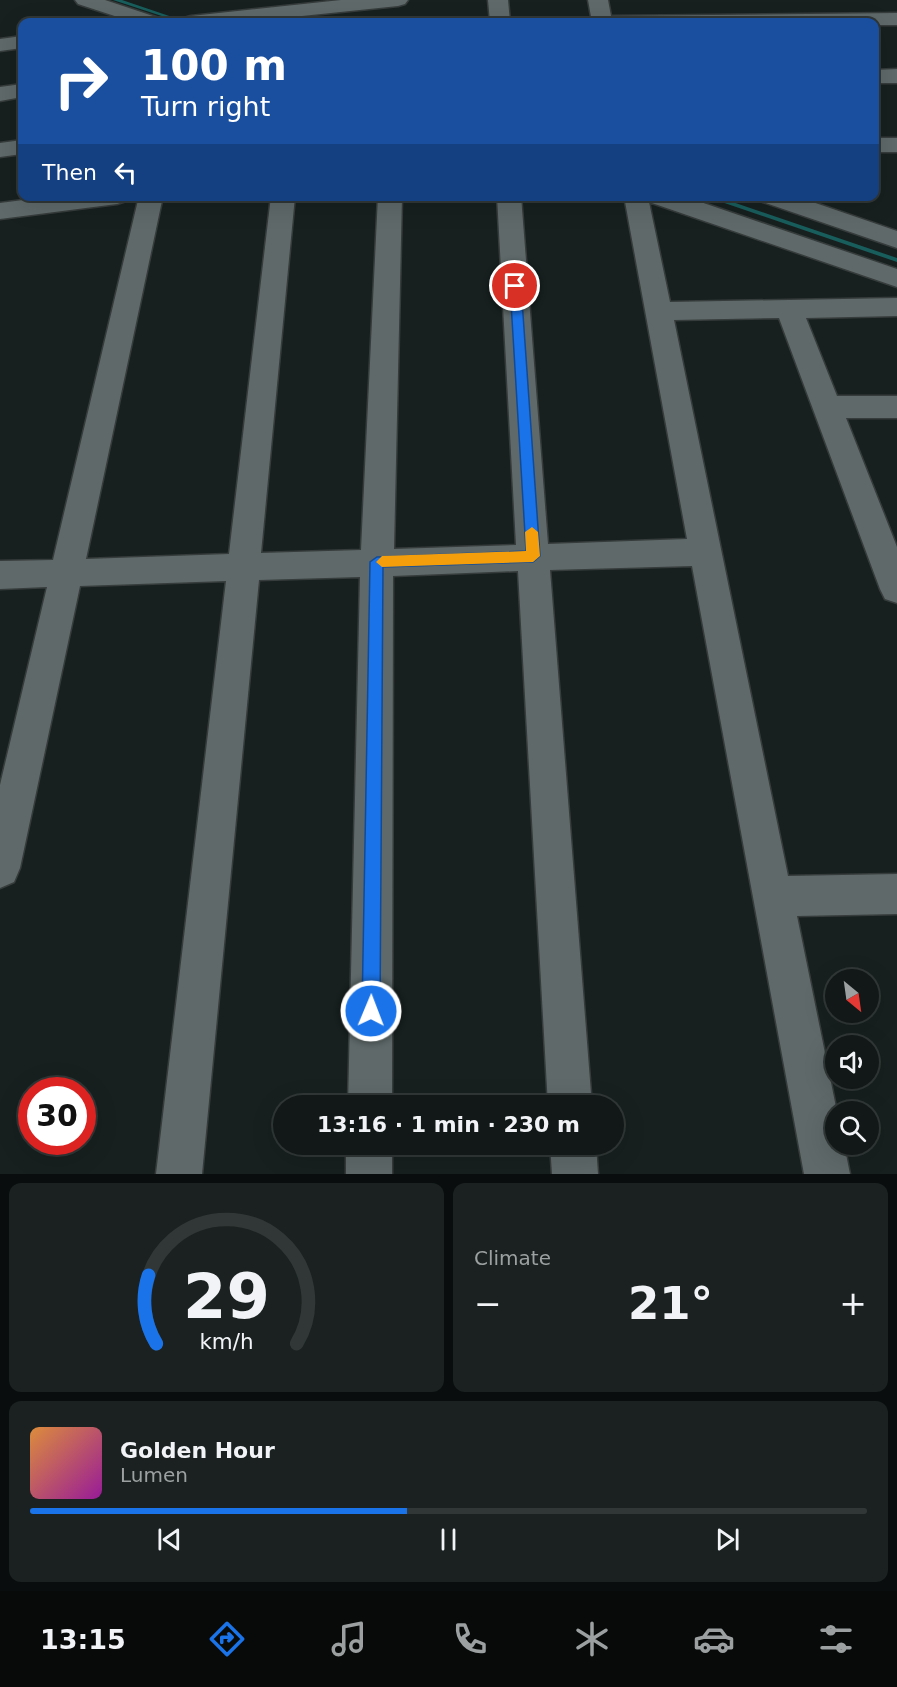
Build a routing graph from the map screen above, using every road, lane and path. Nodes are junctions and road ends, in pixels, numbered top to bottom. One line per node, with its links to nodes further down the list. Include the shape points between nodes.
1 (85, 0): 6 (street)
2 (398, 0): 7 (street)
3 (407, 0): 8 (street)
4 (498, 0): 9 (street)
5 (598, 0): 10 (street)
6 (140, 18)
7 (212, 18)
8 (406, 18)
9 (500, 18)
10 (601, 18)
11 (879, 19): 12 (street)
12 (897, 19)
13 (18, 43): 14 (street)
14 (0, 45)
15 (897, 76): 16 (street)
16 (879, 77)
17 (18, 92): 18 (street)
18 (0, 94)
19 (879, 145): 20 (street)
20 (897, 145)
21 (18, 148): 22 (street)
22 (0, 150)
23 (78, 201): 31 (street)
24 (150, 201): 45 (street)
25 (282, 201): 44 (street)
26 (390, 201): 43 (street)
27 (509, 201): 42 (street)
28 (637, 201): 38 (street)
29 (672, 201): 35 (street)
30 (784, 201): 33 (street)
31 (0, 211)
32 (897, 227): 33 (street)
33 (858, 228): 34 (street)
34 (897, 240)
35 (897, 278)
36 (897, 307): 37 (street)
37 (789, 309): 38 (street); 39 (street)
38 (658, 311): 41 (street)
39 (827, 407): 40 (street); 47 (street)
40 (897, 407)
41 (705, 552): 42 (street); 50 (street)
42 (533, 556): 43 (street); 52 (street)
43 (377, 562): 44 (street); 51 (street)
44 (242, 567): 45 (street); 55 (street)
45 (67, 573): 46 (street); 48 (street)
46 (0, 575)
47 (897, 589)
48 (0, 868)
49 (897, 894): 50 (street)
50 (773, 896): 58 (street)
51 (370, 1095)
52 (569, 1095)
53 (369, 1155): 56 (street)
54 (574, 1155): 57 (street)
55 (179, 1174)
56 (369, 1174)
57 (575, 1174)
58 (827, 1174)

